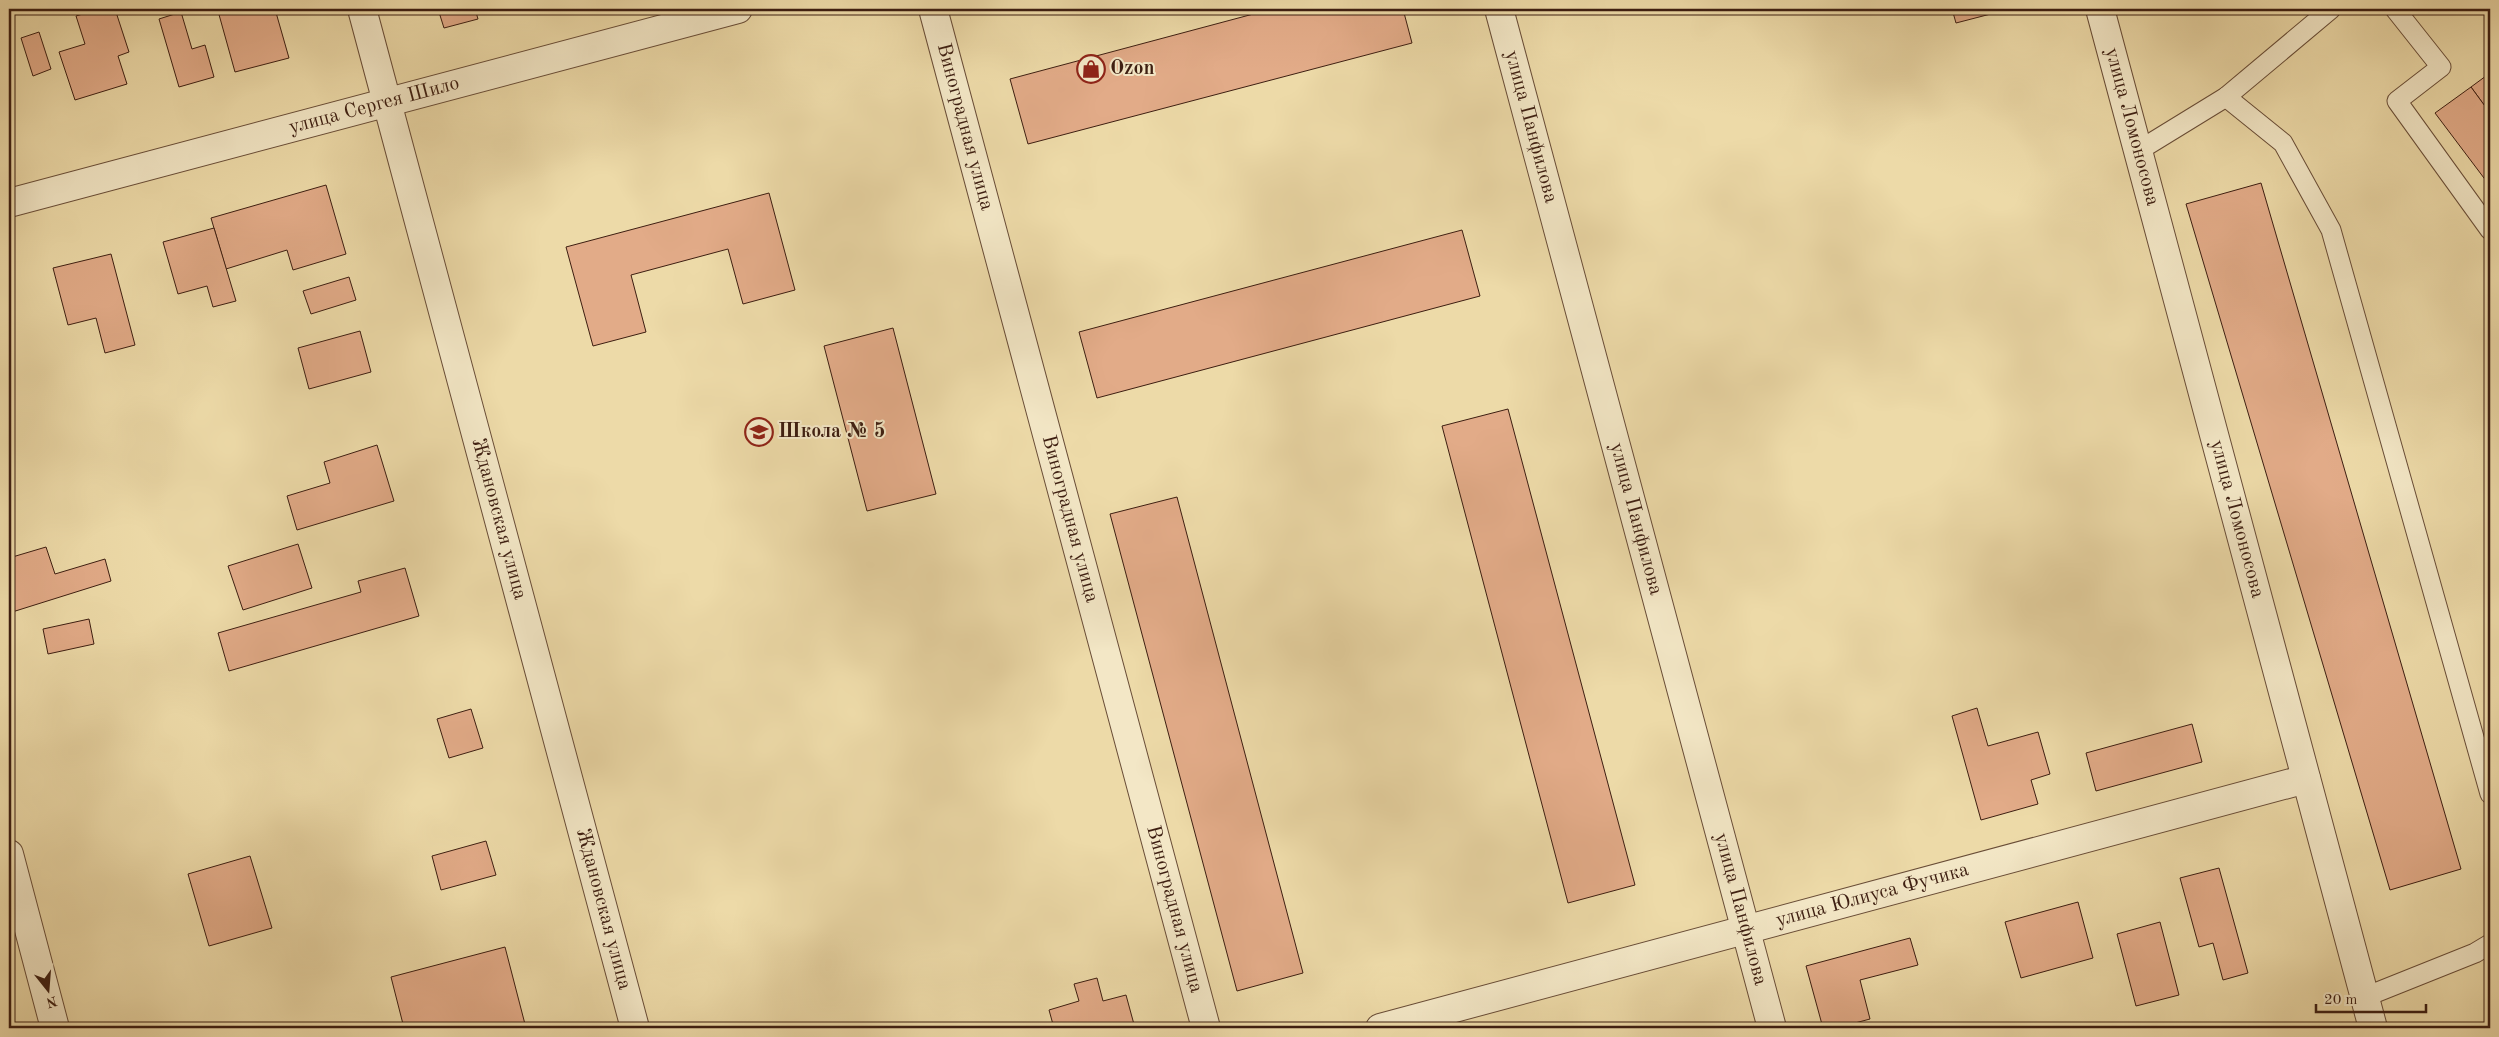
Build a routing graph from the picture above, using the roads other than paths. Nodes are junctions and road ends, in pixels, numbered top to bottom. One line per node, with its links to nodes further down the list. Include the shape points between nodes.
1 (362, 9): 9 (street, Ждановская улица)
2 (738, 9): 9 (street, улица Сергея Шило)
3 (933, 9): 21 (street, Виноградная улица)
4 (1499, 9): 16 (street, улица Панфилова)
5 (2100, 9): 10 (street, улица Ломоносова)
6 (2331, 9): 8 (lane)
7 (2395, 9): 12 (lane, via 2441,67 2397,101)
8 (2226, 97): 10 (lane); 14 (lane, via 2283,143 2331,230)
9 (387, 102): 11 (street, улица Сергея Шило); 20 (street, Ждановская улица)
10 (2138, 151): 13 (street, улица Ломоносова)
11 (9, 203)
12 (2490, 230)
13 (2306, 779): 16 (street, улица Юлиуса Фучика); 18 (street, улица Ломоносова)
14 (2490, 794)
15 (9, 854): 19 (street)
16 (1746, 930): 22 (street, улица Юлиуса Фучика); 23 (street, улица Панфилова)
17 (2490, 944): 18 (lane)
18 (2365, 997): 24 (street, улица Ломоносова)
19 (55, 1028)
20 (635, 1028)
21 (1206, 1028)
22 (1380, 1028)
23 (1772, 1028)
24 (2373, 1028)

